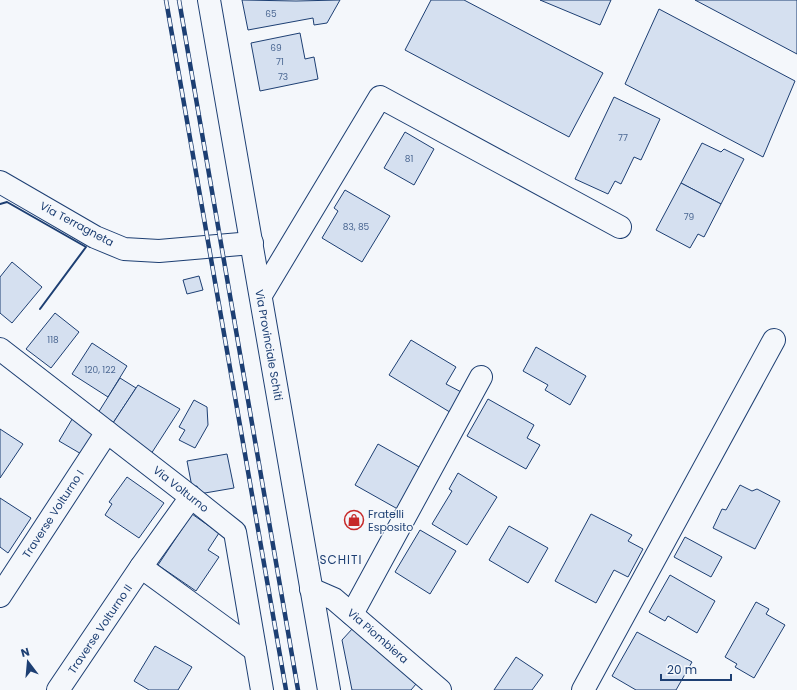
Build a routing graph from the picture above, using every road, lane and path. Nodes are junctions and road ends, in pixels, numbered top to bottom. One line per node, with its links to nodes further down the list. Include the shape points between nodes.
1 (209, 0): 4 (street, Via Provinciale Schiti)
2 (0, 183): 4 (street, Via Terragneta, via 95,237 124,248 159,251)
3 (620, 227): 5 (street, via 380,97)
4 (252, 243): 5 (street, Via Provinciale Schiti)
5 (261, 295): 12 (street, Via Provinciale Schiti)
6 (774, 340): 20 (street)
7 (0, 349): 9 (street, Via Volturno)
8 (481, 377): 14 (street)
9 (107, 432): 10 (street, Via Volturno); 13 (street, Traverse Volturno I)
10 (191, 497): 11 (street, Traverse Volturno II); 15 (street, Via Volturno, via 235,532)
11 (141, 568): 15 (street); 16 (street, Traverse Volturno II)
12 (311, 589): 14 (street, Via Piombiera, via 334,599); 18 (street, Via Provinciale Schiti)
13 (0, 596)
14 (352, 614): 19 (street, Via Piombiera)
15 (255, 650): 17 (street, Via Volturno)
16 (58, 690)
17 (262, 690)
18 (329, 690)
19 (440, 690)
20 (584, 690)

